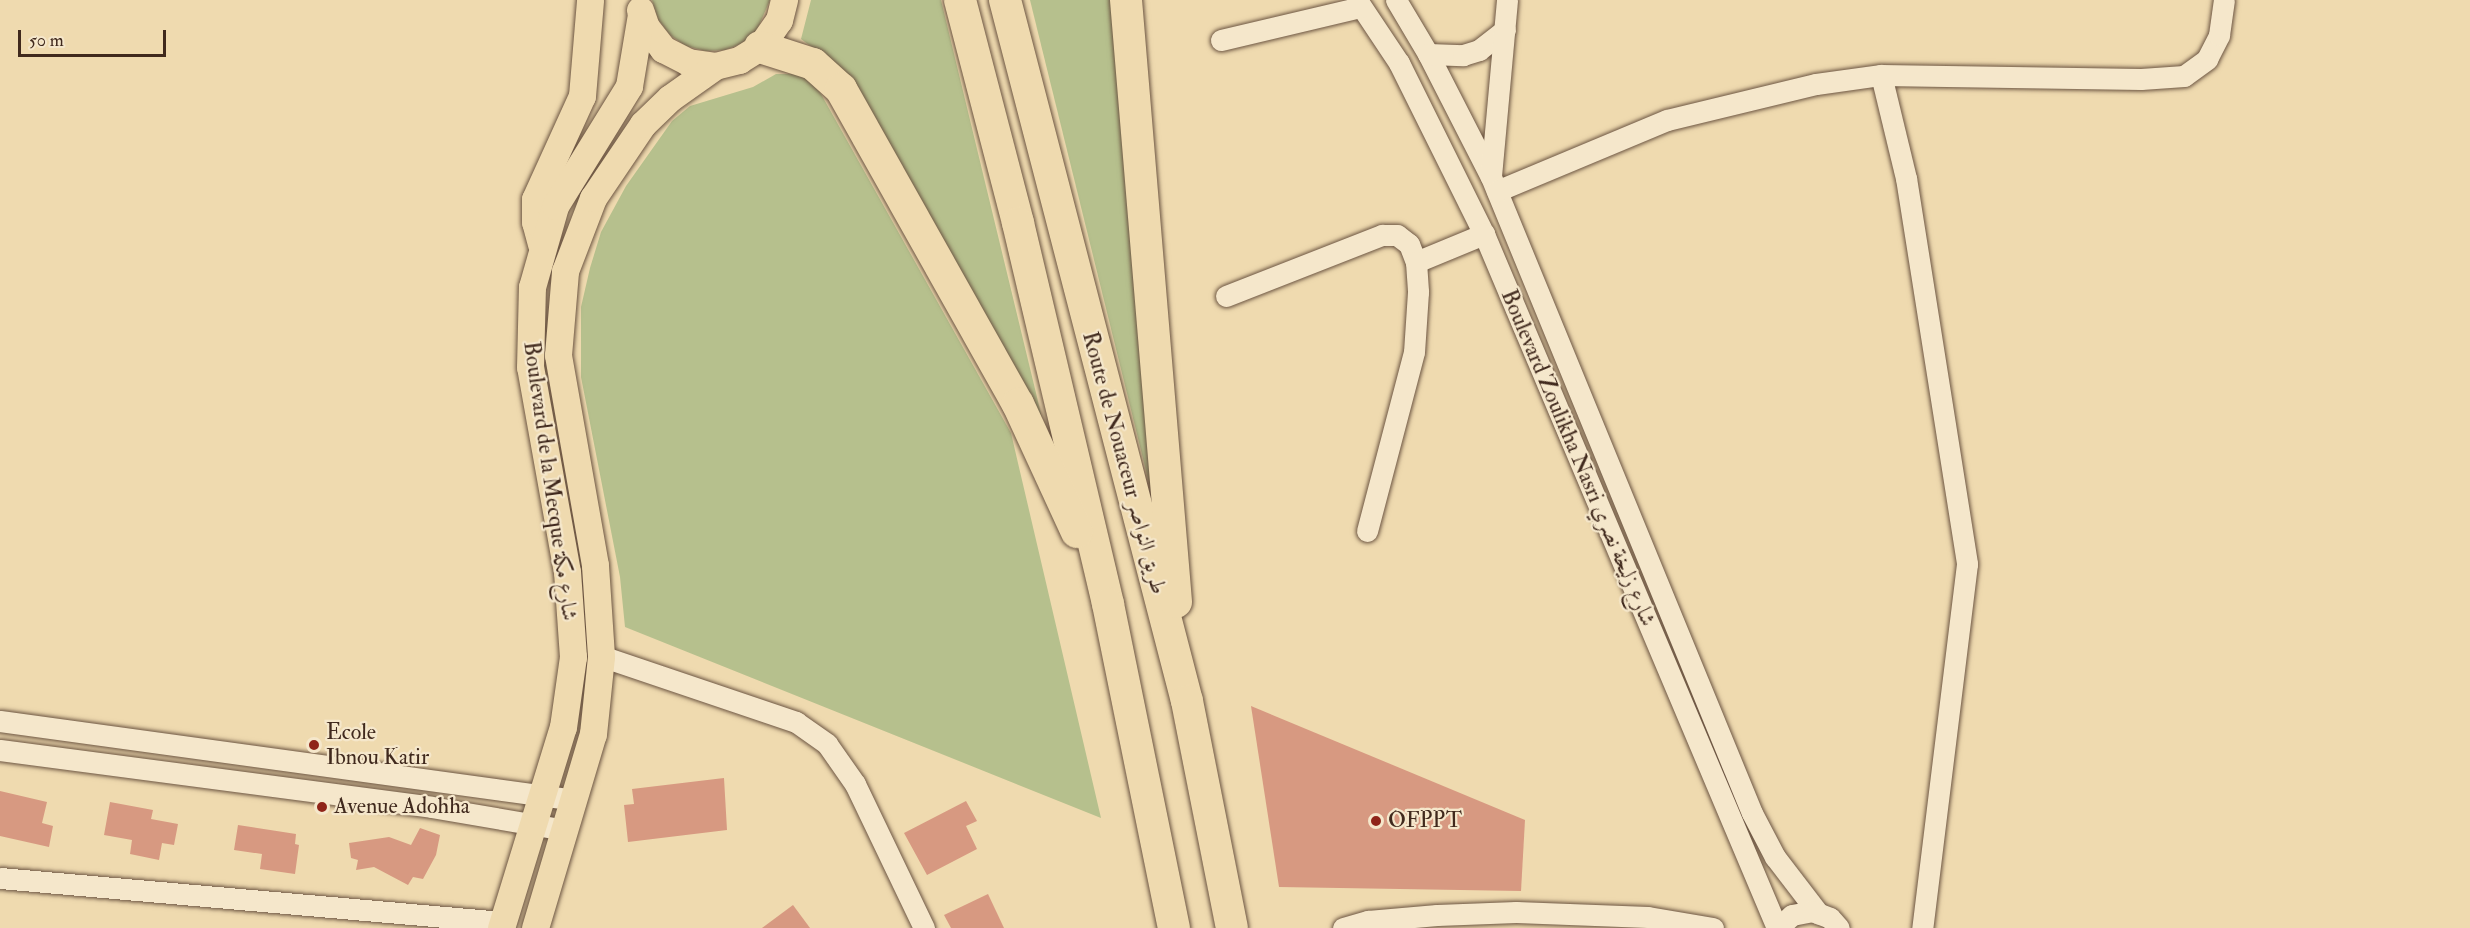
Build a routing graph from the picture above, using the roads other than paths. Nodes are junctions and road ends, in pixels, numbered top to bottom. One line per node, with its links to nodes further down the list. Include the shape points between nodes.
1 (590, 0): 19 (main road, via 582,96 535,199 535,222)
2 (784, 0): 13 (main road, via 779,20)
3 (960, 0): 23 (highway, Route de Nouaceur طريق النواصر, via 1018,223)
4 (1005, 0): 25 (highway, Route de Nouaceur طريق النواصر)
5 (1126, 0): 25 (highway, via 1157,394)
6 (1396, 0): 14 (street, Boulevard Zoulikha Nasri شارع زليخة نصري)
7 (1507, 0): 11 (street)
8 (2224, 0): 16 (street, via 2220,35 2207,59 2184,76 2141,79)
9 (1359, 3): 12 (street); 18 (street, Boulevard Zoulikha Nasri شارع زليخة نصري, via 1399,63)
10 (639, 7): 15 (main road, via 663,49 688,62); 19 (main road, Boulevard de la Mecque شارع مكة, via 629,86 555,206)
11 (1505, 30): 14 (street, via 1479,50 1463,55); 17 (street)
12 (1221, 40)
13 (760, 47): 15 (main road, via 739,60); 23 (highway, via 813,64 834,80 847,99 1018,404)
14 (1428, 54): 17 (street, Boulevard Zoulikha Nasri شارع زليخة نصري)
15 (715, 66): 24 (main road, Boulevard de la Mecque شارع مكة, via 670,98 644,124 593,198 565,271 558,355 595,565)
16 (1881, 75): 17 (street, via 1816,84 1667,120); 43 (street, via 1906,178 1967,564)
17 (1494, 184): 33 (street, Boulevard Zoulikha Nasri شارع زليخة نصري, via 1752,813 1775,857)
18 (1484, 234): 20 (street); 41 (street, Boulevard Zoulikha Nasri شارع زليخة نصري)
19 (541, 244): 28 (main road, Boulevard de la Mecque شارع مكة, via 528,321 530,367 567,573 573,657 563,727)
20 (1416, 262): 21 (street, via 1409,244 1390,234); 22 (street, via 1414,352)
21 (1226, 296)
22 (1367, 531)
23 (1108, 604): 37 (highway, Route de Nouaceur طريق النواصر)
24 (601, 656): 29 (main road, Boulevard de la Mecque شارع مكة, via 593,734); 36 (street, via 796,722 827,744 855,784)
25 (1187, 701): 38 (highway, Route de Nouaceur طريق النواصر)
26 (0, 721): 28 (street)
27 (0, 750): 30 (street, via 431,807)
28 (539, 794): 29 (street); 30 (main road, Boulevard de la Mecque شارع مكة)
29 (575, 800): 31 (main road, Boulevard de la Mecque شارع مكة)
30 (531, 824): 31 (street); 34 (main road, Boulevard de la Mecque شارع مكة)
31 (566, 830): 35 (main road, Boulevard de la Mecque شارع مكة)
32 (0, 878): 34 (street)
33 (1818, 913): 41 (street, via 1798,913); 42 (street, Boulevard Zoulikha Nasri شارع زليخة نصري)
34 (501, 925)
35 (535, 928)
36 (924, 928)
37 (1174, 928)
38 (1232, 928)
39 (1343, 928): 40 (street, via 1425,916 1516,912 1648,917)
40 (1713, 928)
41 (1778, 928)
42 (1839, 928)
43 (1922, 928)

